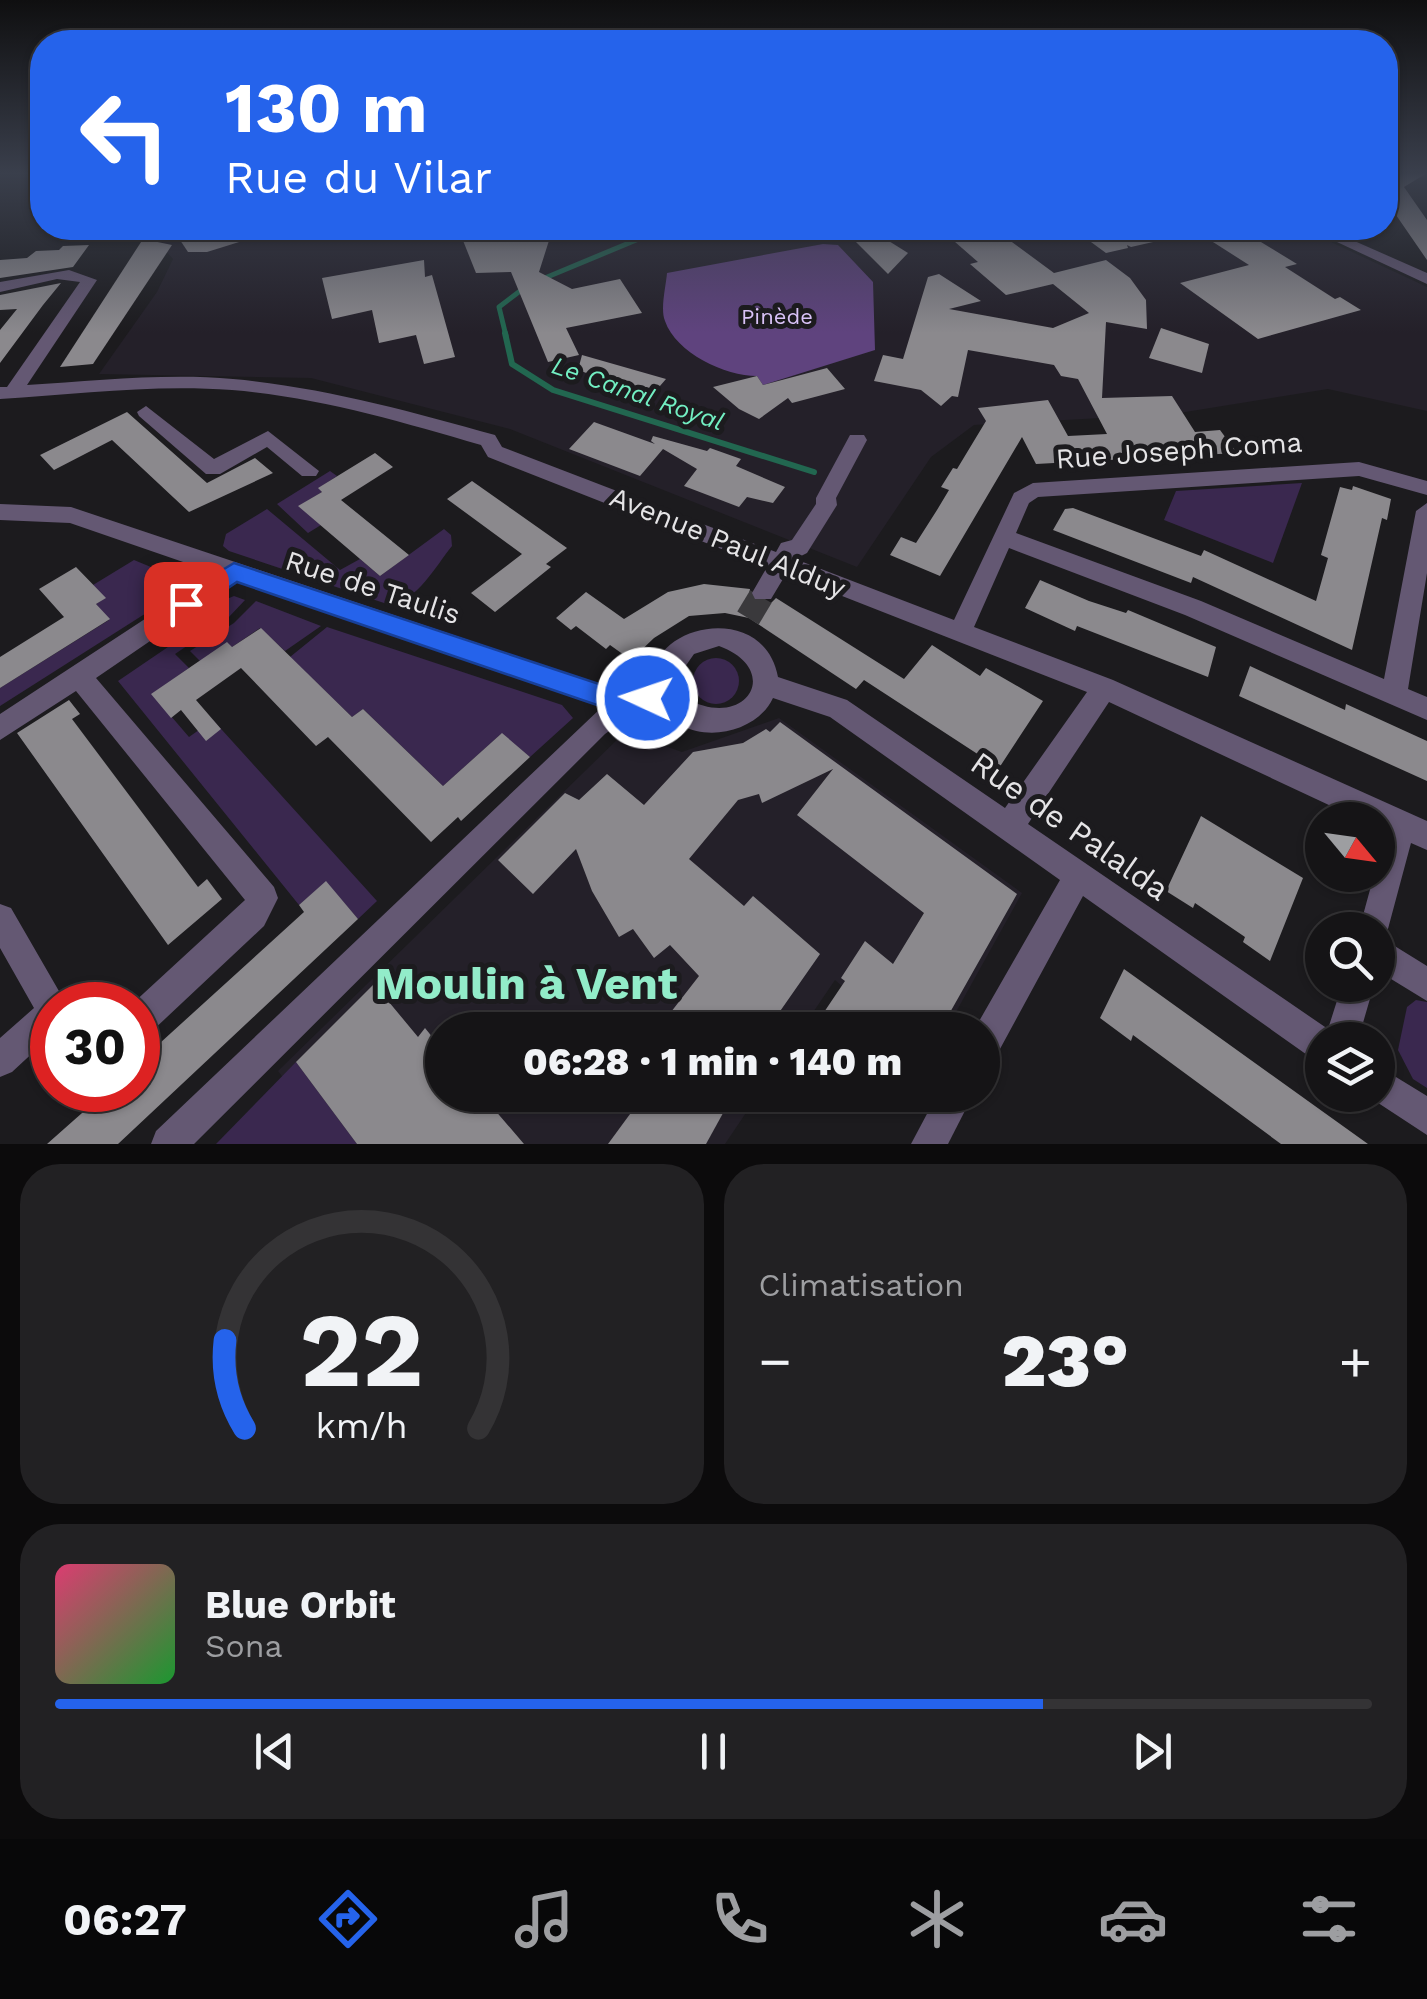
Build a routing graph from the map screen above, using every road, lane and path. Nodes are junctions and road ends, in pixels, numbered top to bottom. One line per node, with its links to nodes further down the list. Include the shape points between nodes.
1 (1341, 240): 2 (street)
2 (1427, 279)
3 (0, 287): 4 (street, via 62,274 89,280)
4 (7, 393): 12 (street, Avenue Paul Alduy, via 195,383 379,410 488,440 495,452)
5 (146, 412): 7 (street, via 214,469 268,438)
6 (857, 440): 12 (street, via 827,504)
7 (309, 471)
8 (1427, 488): 11 (street, Rue Joseph Coma, via 1359,469 1034,490 1020,498)
9 (0, 512): 13 (street, Rue de Taulis, via 70,515)
10 (1427, 512): 20 (street)
11 (1002, 537): 15 (street, Rue Joseph Coma); 20 (street)
12 (785, 557): 14 (street); 15 (street, Avenue Paul Alduy)
13 (234, 572): 16 (street); 21 (street, Rue de Taulis)
14 (763, 593)
15 (960, 632): 18 (street, Avenue Paul Alduy)
16 (79, 676): 23 (street); 32 (street, via 263,898)
17 (767, 685): 19 (street, via 752,711 720,723 688,715); 19 (street, via 760,657 742,629 704,637 678,652); 24 (street, Rue de Palalda, via 838,708)
18 (1104, 688): 24 (street); 25 (street, Avenue Paul Alduy)
19 (668, 691): 21 (street)
20 (1394, 694): 22 (street)
21 (626, 704): 40 (street)
22 (1427, 709)
23 (0, 728)
24 (1010, 826): 26 (street, Rue de Palalda)
25 (1415, 830): 27 (street)
26 (1079, 874): 33 (street); 35 (street, Rue de Palalda)
27 (1381, 912)
28 (0, 919): 30 (street)
29 (1395, 965): 31 (street)
30 (36, 982)
31 (1427, 985)
32 (160, 1001)
33 (1000, 1016)
34 (30, 1032): 36 (street)
35 (1305, 1034)
36 (0, 1060)
37 (1395, 1095): 39 (street)
38 (947, 1112): 41 (street)
39 (1427, 1117)
40 (168, 1144)
41 (929, 1144)

